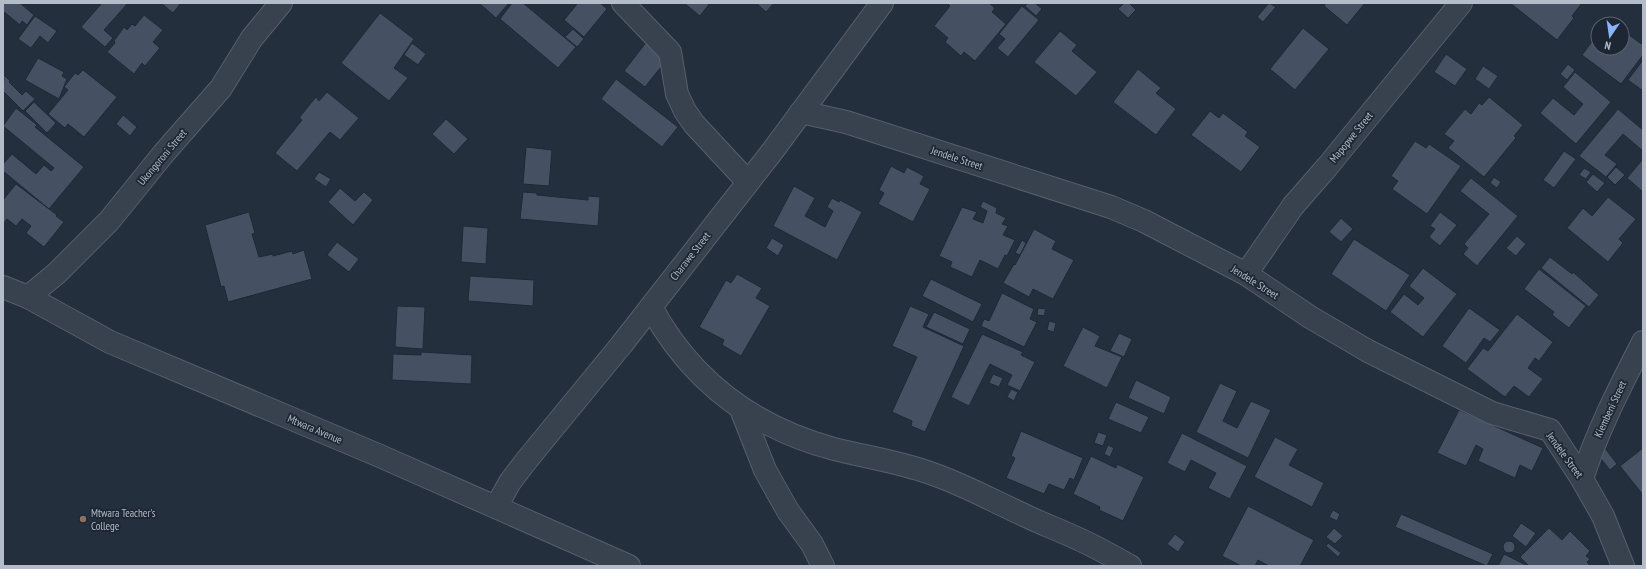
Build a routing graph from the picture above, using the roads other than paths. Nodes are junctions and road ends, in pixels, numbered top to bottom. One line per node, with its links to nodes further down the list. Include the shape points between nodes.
1 (281, 3): 9 (street, Ukongoroni Street, via 252,38 221,88 109,221 57,273)
2 (623, 3): 6 (street, via 670,52 677,94 685,112)
3 (882, 3): 5 (street, Charawe Street)
4 (1461, 3): 7 (street, Mapopwe Street, via 1293,206)
5 (801, 112): 6 (street, Charawe Street); 7 (street, Jendele Street, via 846,122 1111,207 1144,221)
6 (747, 181): 10 (street, Charawe Street)
7 (1246, 274): 13 (street, Jendele Street, via 1310,317 1368,351 1492,413 1550,430)
8 (3, 287): 9 (street, Mtwara Avenue)
9 (28, 297): 14 (street, Mtwara Avenue, via 110,342)
10 (651, 307): 12 (street, via 684,359 710,385); 14 (street, Charawe Street, via 526,461)
11 (1643, 342): 13 (street, Kiembeni Street, via 1613,400 1592,448)
12 (741, 409): 16 (street, via 765,470); 17 (street, via 779,428 833,449 929,472 955,482 1073,536)
13 (1582, 479): 18 (street, Jendele Street, via 1603,516)
14 (496, 507): 15 (street, Mtwara Avenue)
15 (629, 566)
16 (823, 566)
17 (1130, 566)
18 (1623, 566)

